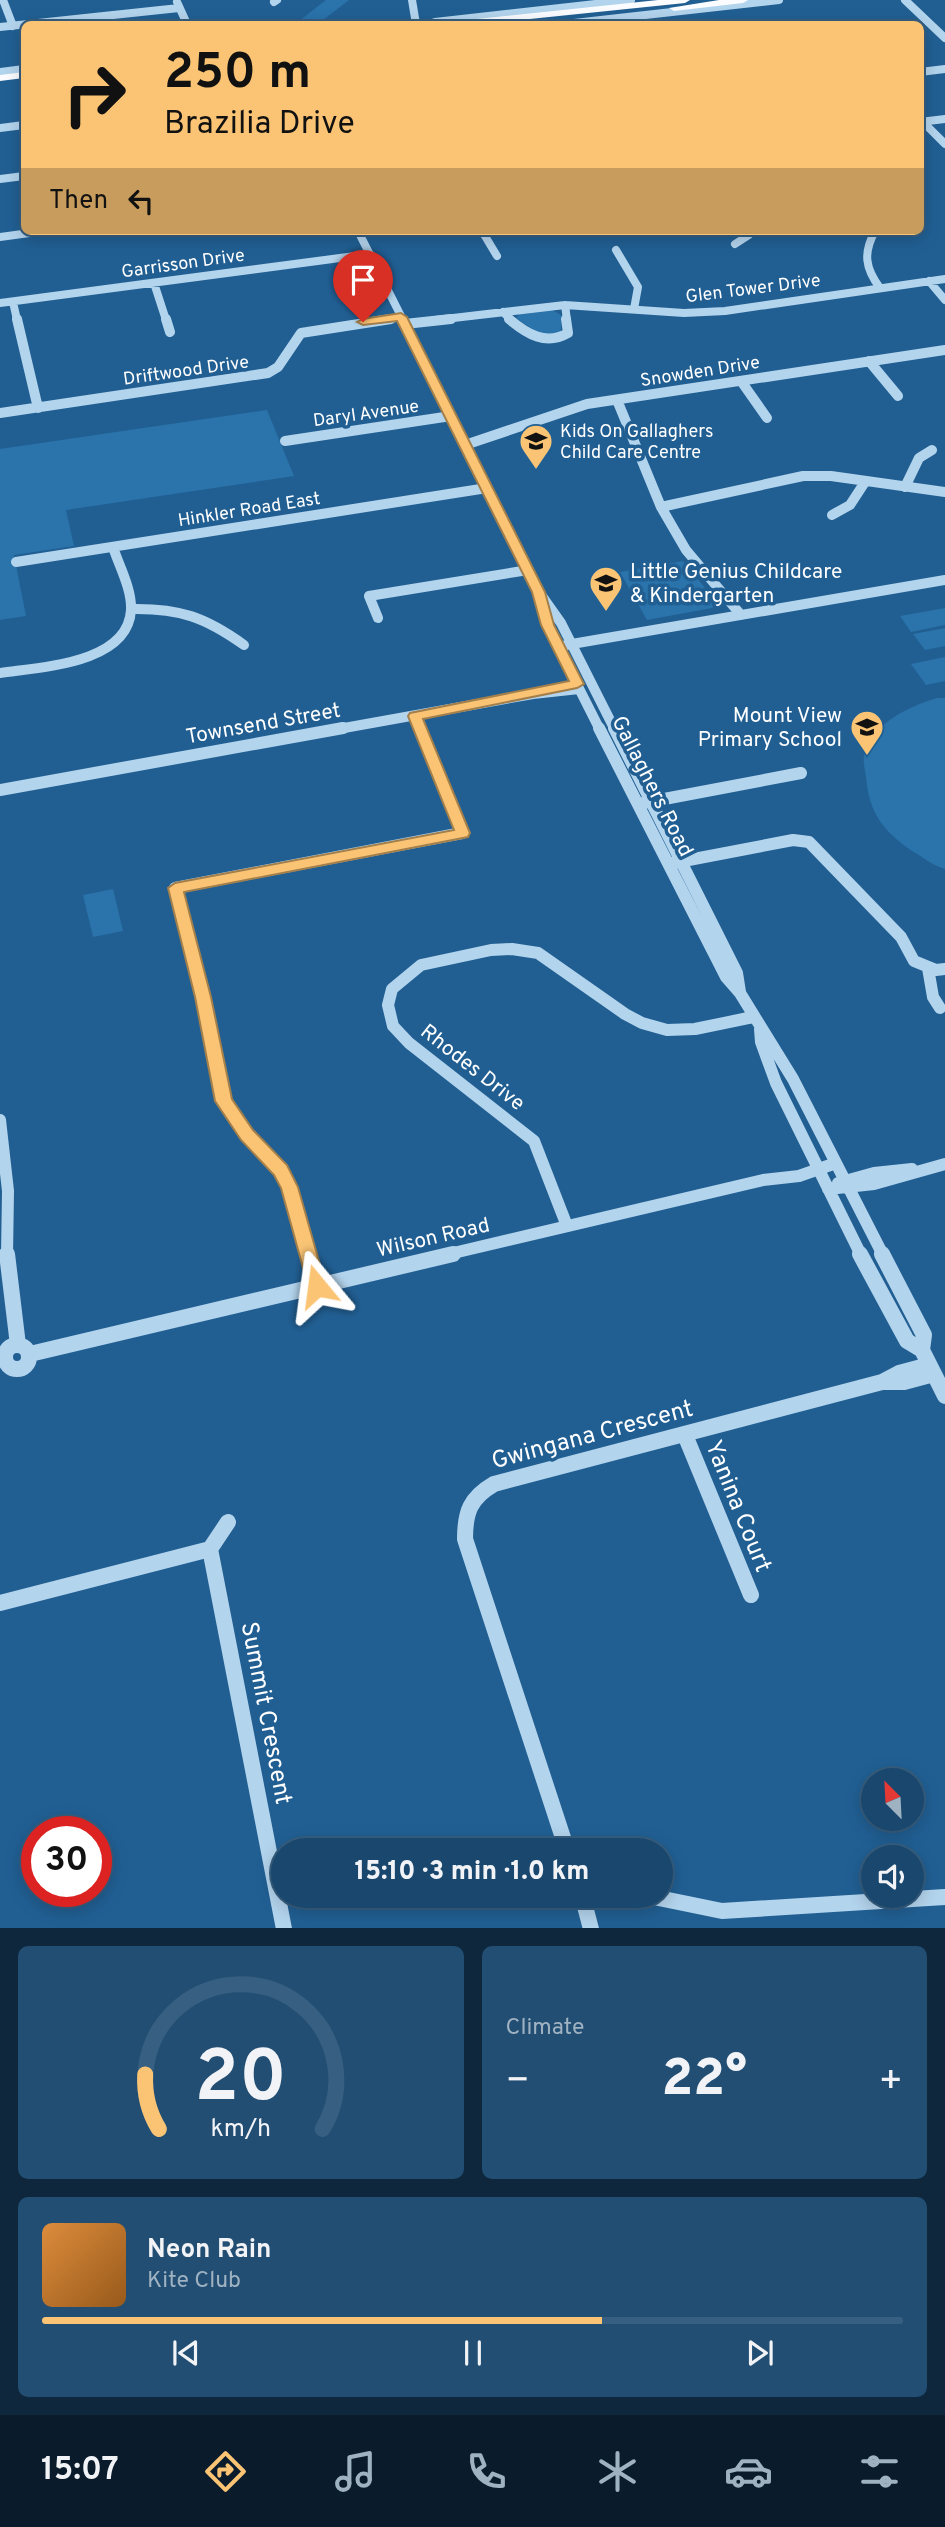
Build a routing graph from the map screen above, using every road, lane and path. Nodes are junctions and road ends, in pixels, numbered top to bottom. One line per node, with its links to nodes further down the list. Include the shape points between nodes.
1 (3, 0): 18 (street)
2 (412, 0): 11 (street)
3 (631, 0): 12 (street)
4 (685, 0): 13 (main road)
5 (743, 0): 14 (main road)
6 (779, 0): 15 (street)
7 (905, 0): 17 (street)
8 (178, 4): 9 (street); 10 (street)
9 (50, 21)
10 (186, 21)
11 (416, 21)
12 (467, 21)
13 (471, 21)
14 (557, 21)
15 (592, 21)
16 (21, 25): 18 (street)
17 (931, 25): 19 (street); 21 (street)
18 (13, 26): 20 (street)
19 (924, 26)
20 (0, 27)
21 (945, 38)
22 (21, 69): 24 (street)
23 (945, 69): 25 (street)
24 (0, 72)
25 (924, 72)
26 (21, 75): 27 (main road)
27 (0, 78)
28 (945, 119): 29 (street)
29 (924, 122)
30 (924, 124): 33 (street)
31 (21, 125): 32 (street)
32 (0, 128)
33 (945, 144)
34 (21, 176): 35 (street)
35 (0, 179)
36 (21, 234): 41 (street)
37 (360, 235): 44 (street, Gallaghers Road)
38 (484, 235): 45 (street)
39 (749, 235): 42 (street)
40 (872, 235): 49 (street, via 865,247 867,269)
41 (0, 237)
42 (735, 244)
43 (616, 250): 54 (street, via 638,287)
44 (370, 254): 48 (street, Garrisson Drive); 56 (street, Gallaghers Road)
45 (497, 256)
46 (945, 279): 47 (street, Glen Tower Drive)
47 (929, 281): 49 (street, Glen Tower Drive); 50 (street)
48 (154, 283): 51 (street, Garrisson Drive); 57 (street)
49 (880, 288): 54 (street, Glen Tower Drive, via 725,311)
50 (945, 300)
51 (13, 302): 52 (street, Garrisson Drive); 63 (street)
52 (0, 303)
53 (565, 305): 54 (street, Glen Tower Drive); 55 (street, Glen Tower Drive); 55 (street, via 568,333 554,340 538,338)
54 (634, 309)
55 (503, 312): 56 (street, Glen Tower Drive)
56 (403, 321): 63 (street, Driftwood Drive, via 301,332 278,367 268,373); 65 (street, Gallaghers Road)
57 (170, 331)
58 (945, 350): 59 (street, Snowden Drive)
59 (869, 361): 60 (street, Snowden Drive); 61 (street)
60 (741, 381): 62 (street, Snowden Drive); 66 (street)
61 (898, 396)
62 (617, 400): 68 (street, Snowden Drive, via 560,411); 74 (street)
63 (38, 408): 64 (street, Driftwood Drive)
64 (0, 413)
65 (451, 416): 67 (street, Daryl Avenue); 68 (street, Gallaghers Road)
66 (767, 418)
67 (285, 441)
68 (465, 445): 72 (street, Gallaghers Road)
69 (932, 450): 71 (street, via 919,458)
70 (865, 482): 71 (street); 74 (street, via 803,476); 75 (street, via 850,505)
71 (905, 487): 73 (street)
72 (487, 488): 76 (street, Hinkler Road East); 78 (street, Gallaghers Road)
73 (945, 492)
74 (661, 507): 82 (street, via 686,550)
75 (832, 515)
76 (113, 547): 77 (street, Hinkler Road East); 81 (street)
77 (16, 562)
78 (528, 570): 80 (street, Gallaghers Road); 83 (street, via 369,596)
79 (945, 580): 82 (street)
80 (545, 606): 84 (street, Gallaghers Road); 86 (street, Gallaghers Road)
81 (131, 609): 85 (street, via 169,608 211,621); 87 (street, via 125,632 107,650 79,660)
82 (741, 615): 84 (street)
83 (378, 618)
84 (572, 644): 86 (street); 92 (street, Gallaghers Road)
85 (244, 645)
86 (558, 647): 88 (street, Gallaghers Road)
87 (0, 673)
88 (578, 686): 89 (street, Townsend Street); 92 (street, Gallaghers Road)
89 (415, 716): 91 (street, Townsend Street); 109 (street, via 462,833 175,888 224,1101 289,1187)
90 (801, 773): 92 (street)
91 (0, 790)
92 (645, 803): 93 (street, Gallaghers Road)
93 (675, 863): 94 (street, via 793,839 809,842 901,937 914,961); 96 (street, Gallaghers Road, via 726,977)
94 (928, 968): 95 (street); 97 (street, via 933,997)
95 (945, 968)
96 (740, 993): 98 (street, Gallaghers Road)
97 (940, 1008)
98 (761, 1032): 99 (street, Gallaghers Road); 108 (street, Rhodes Drive, via 667,1030 642,1023 538,953 512,949 421,965 392,989 388,1005 393,1026 409,1044 534,1141)
99 (780, 1071): 101 (street, Gallaghers Road); 103 (street, Gallaghers Road)
100 (0, 1120): 110 (street, via 8,1191 7,1260)
101 (836, 1163): 103 (street, Wilson Road); 105 (street, Gallaghers Road)
102 (941, 1165): 104 (street); 105 (street)
103 (817, 1167): 106 (street, Gallaghers Road); 108 (street, Wilson Road)
104 (882, 1184): 105 (street); 107 (street, via 863,1196)
105 (847, 1185): 106 (street); 107 (street, Gallaghers Road)
106 (828, 1189): 111 (street, Gallaghers Road, via 906,1341)
107 (858, 1207): 111 (street, Gallaghers Road, via 923,1335)
108 (567, 1226): 109 (street, Wilson Road)
109 (317, 1286): 110 (street, Wilson Road)
110 (24, 1350): 112 (street, via 9,1349)
111 (922, 1350): 113 (street, Gallaghers Road)
112 (2, 1360)
113 (932, 1370): 114 (street, Gwingana Crescent, via 904,1382); 115 (street, Gallaghers Road)
114 (882, 1382): 116 (street, Gwingana Crescent)
115 (945, 1396)
116 (685, 1435): 119 (street, Yanina Court); 121 (street, Gwingana Crescent, via 495,1483 468,1504 466,1539)
117 (228, 1522): 118 (street)
118 (210, 1549): 120 (street); 125 (street, Summit Crescent)
119 (751, 1595)
120 (0, 1603)
121 (563, 1838)
122 (945, 1897): 123 (street, via 722,1911)
123 (673, 1901)
124 (586, 1908): 126 (street)
125 (285, 1928)
126 (591, 1928)

